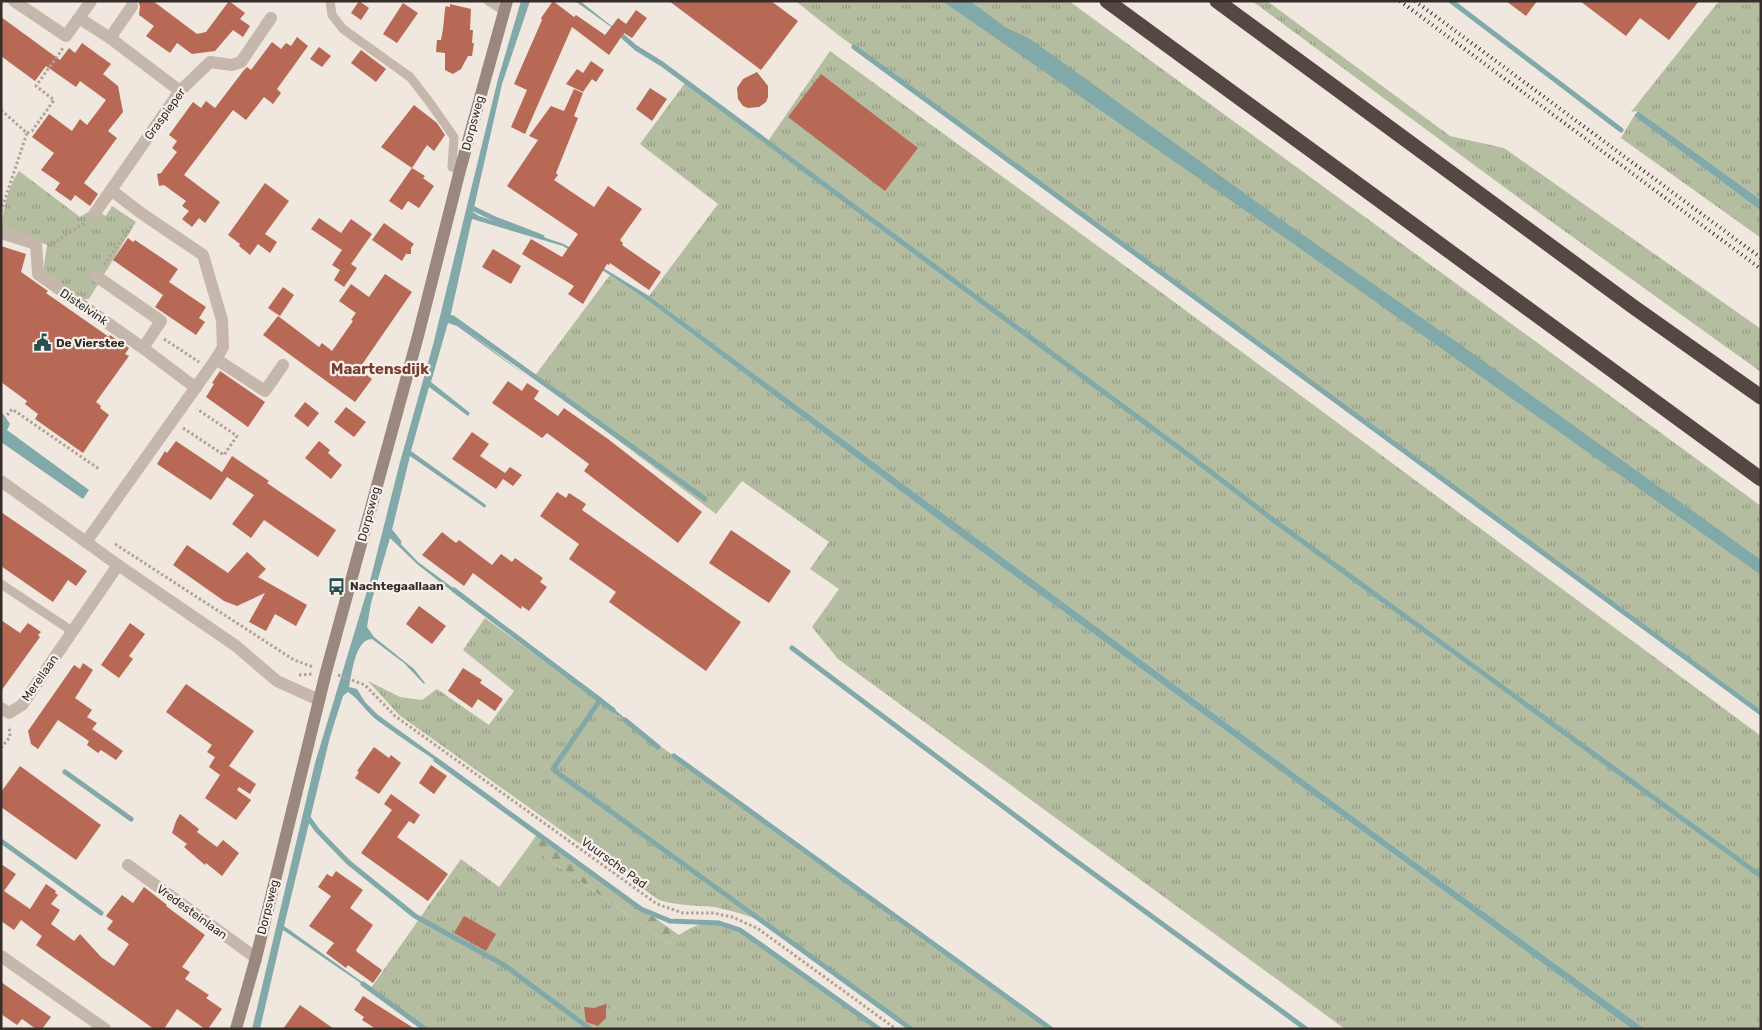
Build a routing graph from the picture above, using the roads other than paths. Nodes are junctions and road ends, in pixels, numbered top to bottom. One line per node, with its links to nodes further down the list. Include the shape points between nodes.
1 (14, 1): 9 (street, via 66,36)
2 (91, 1): 9 (street)
3 (330, 1): 13 (lane, via 332,15 343,28 410,77 428,100 454,138 452,167)
4 (488, 1): 8 (lane)
5 (1107, 1): 23 (highway)
6 (1217, 1): 22 (highway)
7 (132, 6): 11 (street)
8 (505, 6): 13 (street, Dorpsweg)
9 (79, 18): 11 (street)
10 (271, 18): 12 (street, Graspieper, via 241,62 232,65 210,62)
11 (110, 38): 12 (street)
12 (180, 91): 14 (street, Graspieper)
13 (460, 170): 29 (street, Dorpsweg)
14 (111, 190): 15 (street, Graspieper); 19 (street, via 203,255 222,320 223,347)
15 (95, 213)
16 (1, 233): 18 (street, Distelvink, via 36,244 38,274)
17 (96, 276): 18 (street, via 161,321)
18 (143, 348): 21 (street, Distelvink)
19 (213, 364): 20 (street, via 265,391); 21 (street)
20 (283, 365)
21 (196, 388): 25 (street)
22 (1761, 397)
23 (1761, 479)
24 (1, 481): 25 (street)
25 (86, 542): 26 (street)
26 (118, 565): 28 (street, Merellaan); 29 (street, via 236,646 278,681)
27 (1, 584): 28 (lane)
28 (72, 631): 30 (street, Merellaan, via 22,705)
29 (319, 700): 33 (street, Dorpsweg)
30 (5, 710)
31 (128, 865): 33 (street, Vredesteinlaan)
32 (1, 956): 34 (street)
33 (256, 958): 35 (street, Dorpsweg)
34 (105, 1029)
35 (236, 1029)

